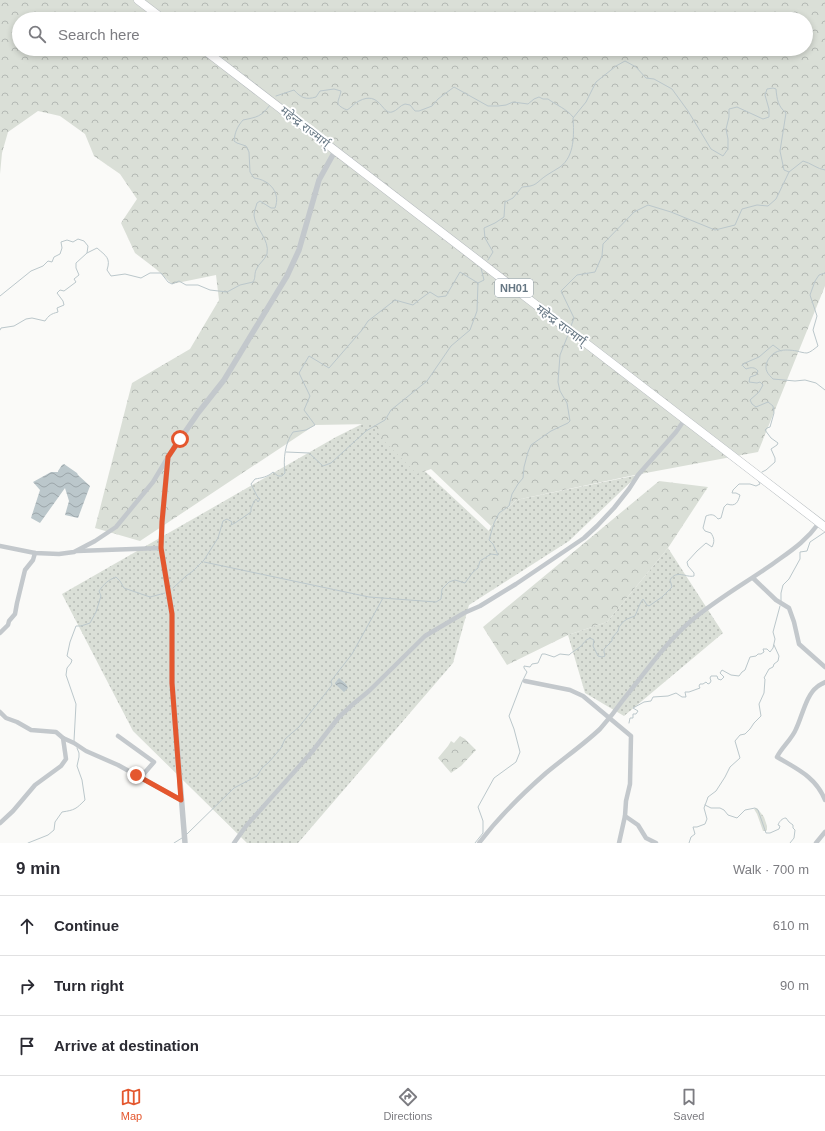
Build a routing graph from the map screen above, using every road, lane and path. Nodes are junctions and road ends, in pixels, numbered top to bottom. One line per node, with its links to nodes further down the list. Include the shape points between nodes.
1 (138, 0): 2 (highway)
2 (154, 12)
3 (212, 56): 4 (highway, महेन्द्र राज्मार्ग् / NH01)
4 (335, 151): 5 (highway, महेन्द्र राज्मार्ग् / NH01); 6 (street, via 319,180 299,250 287,276 224,380 198,412)
5 (685, 419): 7 (highway, महेन्द्र राज्मार्ग् / NH01); 28 (street, via 614,508 584,538 516,584 425,636 369,691 352,704)
6 (168, 457): 9 (street); 10 (street, via 153,482 116,527)
7 (822, 525): 12 (street)
8 (0, 546): 11 (street)
9 (161, 548): 10 (street); 22 (street, via 172,614 172,683)
10 (74, 552): 11 (street)
11 (35, 553): 13 (street, via 25,570 15,614)
12 (753, 578): 14 (street, via 778,602 789,608 799,644); 18 (street, via 716,602 679,631)
13 (0, 633)
14 (825, 667)
15 (525, 681): 18 (street, via 570,690 583,696)
16 (825, 682): 23 (street, via 817,686 813,692 796,729 777,757 812,779)
17 (0, 712): 20 (street, via 6,718 31,730 56,732)
18 (610, 718): 24 (street, via 631,736 630,784); 29 (street, via 535,783)
19 (118, 736): 21 (street, via 154,762)
20 (63, 738): 21 (street); 25 (street, via 66,759 61,766 36,785)
21 (141, 777): 22 (street)
22 (181, 800): 27 (street)
23 (825, 800)
24 (625, 816): 30 (street); 31 (street, via 638,825 646,838)
25 (0, 823)
26 (825, 832): 32 (street)
27 (185, 843)
28 (234, 843)
29 (479, 843)
30 (619, 843)
31 (656, 843)
32 (816, 843)

